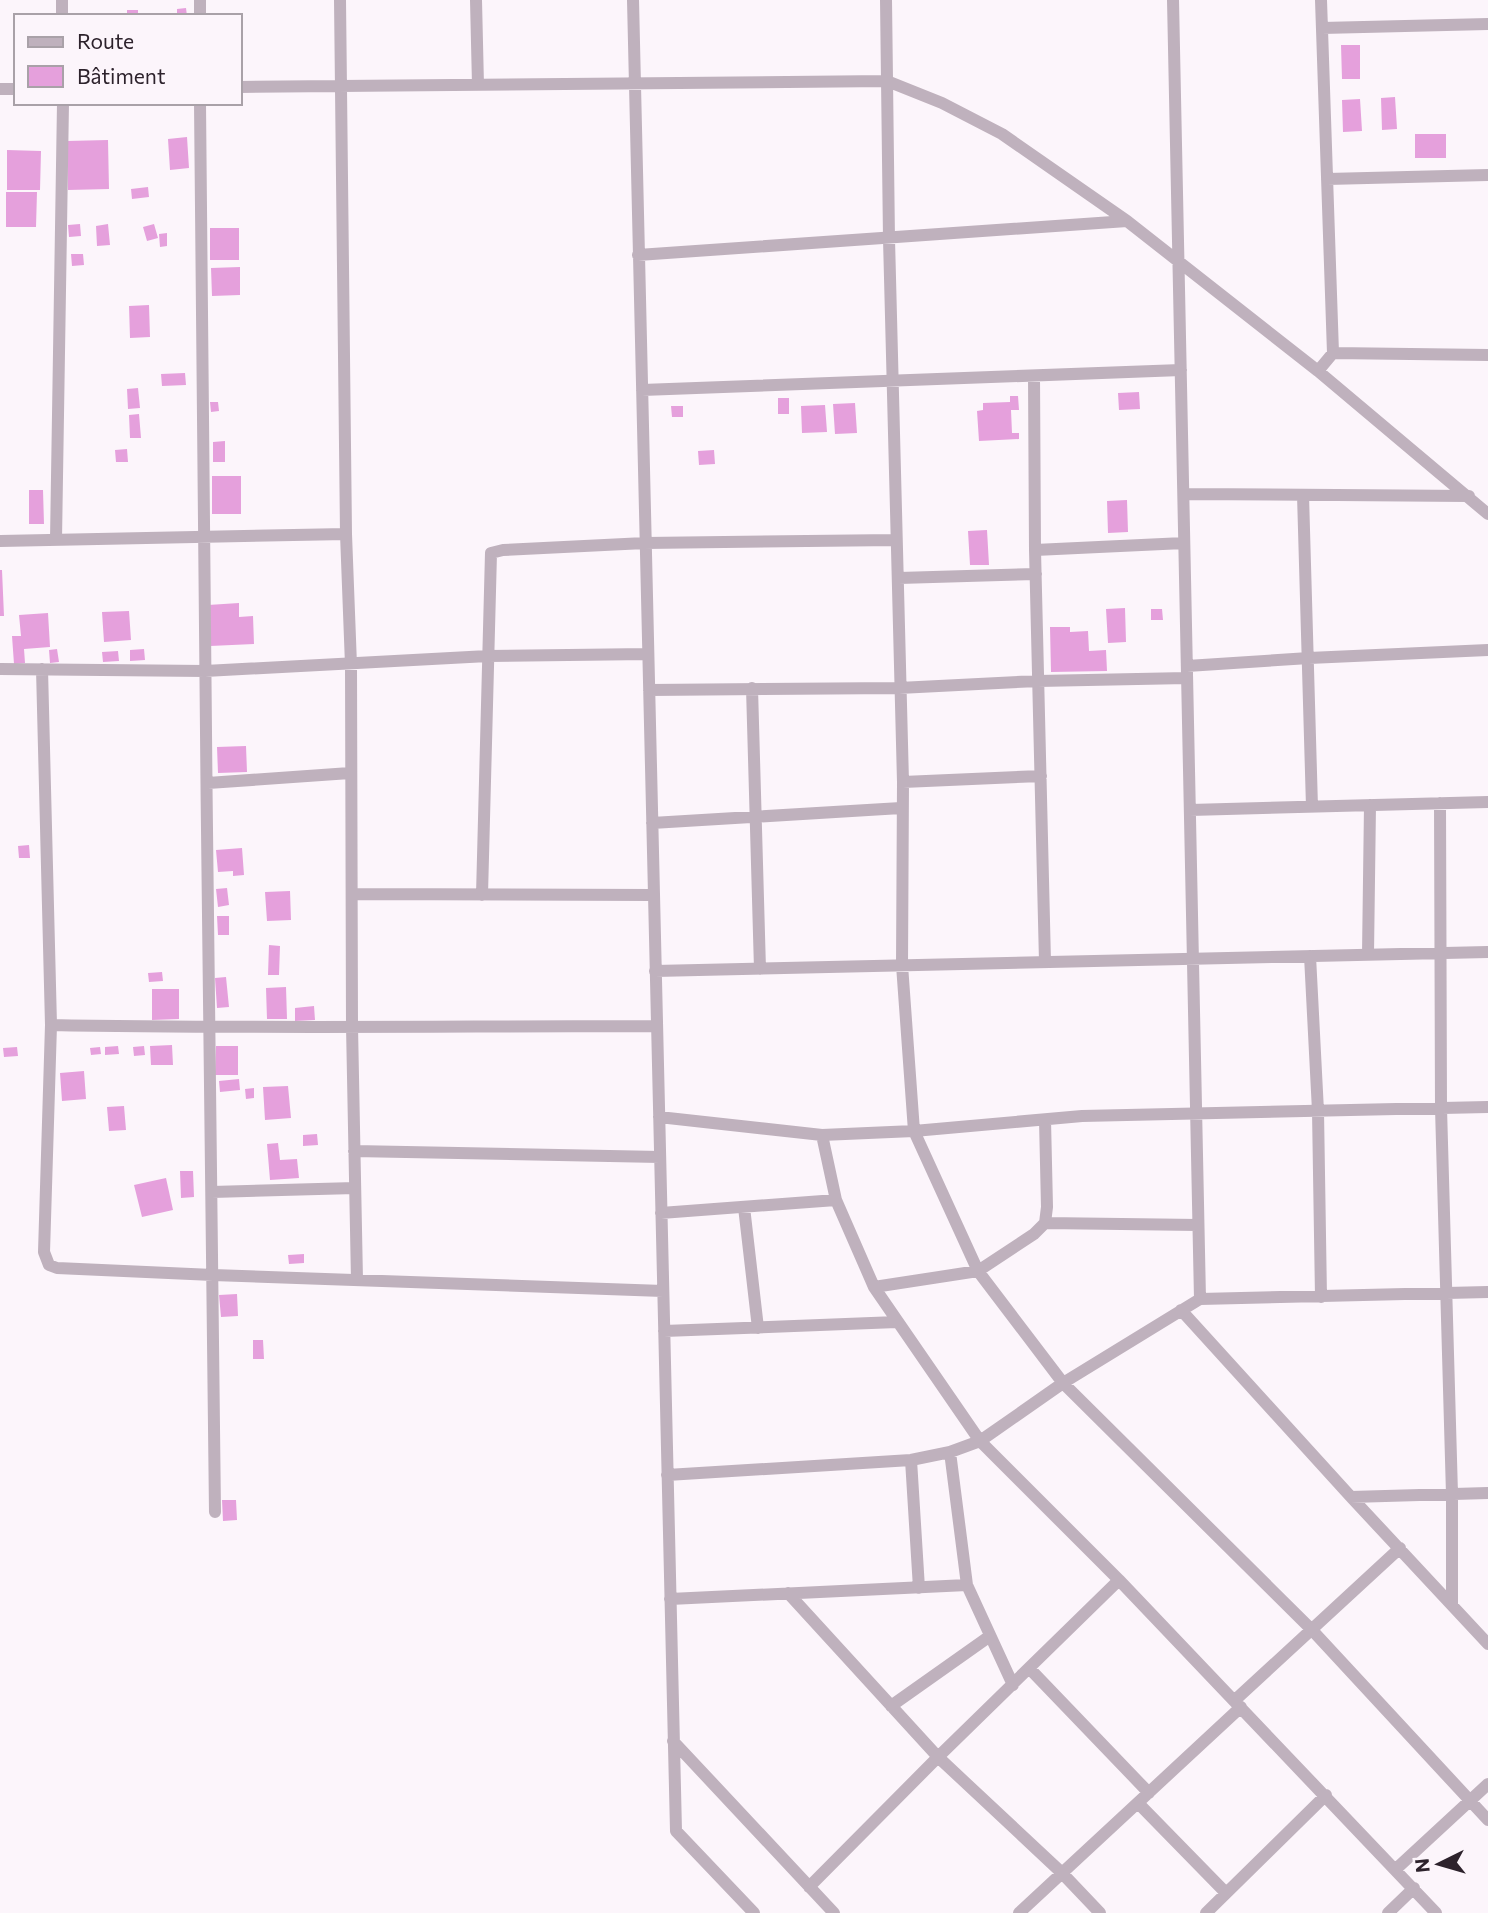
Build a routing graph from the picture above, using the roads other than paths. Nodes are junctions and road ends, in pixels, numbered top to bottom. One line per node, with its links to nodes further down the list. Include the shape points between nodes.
1 (340, 0): 12 (street)
2 (475, 0): 11 (street)
3 (633, 0): 10 (street)
4 (886, 0): 9 (street)
5 (1173, 0): 21 (street)
6 (1321, 0): 8 (street)
7 (1488, 24): 8 (street)
8 (1322, 28): 17 (street)
9 (887, 81): 10 (street); 18 (street, via 1002,134); 19 (street)
10 (636, 83): 11 (street); 20 (street)
11 (478, 85): 12 (street)
12 (342, 86): 13 (street); 33 (street)
13 (242, 87)
14 (63, 105): 35 (street)
15 (200, 105): 34 (street)
16 (1488, 175): 17 (street)
17 (1327, 179): 22 (street)
18 (1127, 221): 19 (street); 21 (street)
19 (889, 239): 20 (street); 27 (street)
20 (638, 255): 28 (street)
21 (1178, 259): 24 (street); 25 (street)
22 (1333, 353): 23 (street); 25 (street)
23 (1488, 355)
24 (1181, 370): 26 (street); 29 (street)
25 (1318, 371): 31 (street)
26 (1034, 376): 27 (street); 40 (street)
27 (893, 381): 28 (street); 36 (street)
28 (642, 390): 38 (street)
29 (1184, 494): 30 (street); 39 (street)
30 (1303, 495): 31 (street); 46 (street)
31 (1469, 496): 32 (street)
32 (1488, 513)
33 (346, 534): 34 (street); 47 (street)
34 (202, 538): 35 (street); 50 (street)
35 (56, 540): 37 (street)
36 (896, 540): 38 (street); 42 (street)
37 (0, 541)
38 (645, 543): 44 (street); 45 (street, via 491,553)
39 (1184, 543): 40 (street); 51 (street)
40 (1035, 550): 41 (street)
41 (1036, 574): 42 (street); 52 (street)
42 (899, 578): 54 (street)
43 (1488, 650): 46 (street)
44 (648, 654): 45 (street); 55 (street)
45 (488, 656): 47 (street); 69 (street)
46 (1309, 658): 51 (street); 64 (street)
47 (351, 665): 50 (street); 56 (street)
48 (0, 669): 49 (street)
49 (42, 669): 50 (street); 80 (street)
50 (205, 671): 59 (street)
51 (1187, 672): 52 (street); 65 (street)
52 (1038, 681): 54 (street); 57 (street)
53 (752, 688): 54 (street); 55 (street); 66 (street)
54 (899, 688): 58 (street)
55 (649, 690): 67 (street)
56 (350, 773): 59 (street); 68 (street)
57 (1041, 776): 58 (street); 76 (street)
58 (902, 782): 63 (street)
59 (208, 783): 83 (street)
60 (1488, 802): 61 (street)
61 (1440, 803): 62 (street); 72 (street)
62 (1370, 805): 64 (street); 73 (street)
63 (901, 807): 66 (street); 77 (street)
64 (1312, 807): 65 (street)
65 (1190, 810): 75 (street)
66 (754, 815): 67 (street); 78 (street)
67 (652, 823): 70 (street)
68 (352, 894): 69 (street); 81 (street)
69 (482, 895): 70 (street)
70 (653, 895): 79 (street)
71 (1488, 952): 72 (street)
72 (1442, 953): 73 (street); 85 (street)
73 (1368, 954): 74 (street)
74 (1310, 956): 75 (street); 86 (street)
75 (1193, 959): 76 (street); 87 (street)
76 (1045, 962): 77 (street)
77 (902, 965): 78 (street); 90 (street)
78 (760, 969): 79 (street)
79 (655, 971): 82 (street)
80 (51, 1025): 83 (street); 102 (street, via 44,1252 49,1265)
81 (352, 1026): 82 (street); 83 (street); 92 (street)
82 (657, 1026): 88 (street)
83 (211, 1028): 95 (street)
84 (1488, 1107): 85 (street)
85 (1441, 1108): 86 (street); 107 (street)
86 (1318, 1111): 87 (street); 108 (street)
87 (1196, 1113): 89 (street); 100 (street)
88 (659, 1117): 91 (street); 93 (street)
89 (1045, 1120): 90 (street); 99 (street)
90 (914, 1131): 91 (street); 101 (street)
91 (822, 1135): 96 (street)
92 (354, 1151): 93 (street); 94 (street)
93 (660, 1157): 98 (street)
94 (355, 1188): 95 (street); 103 (street)
95 (212, 1192): 102 (street)
96 (836, 1200): 97 (street); 104 (street)
97 (744, 1207): 98 (street); 112 (street)
98 (661, 1213): 105 (street)
99 (1045, 1223): 100 (street); 101 (street)
100 (1198, 1225): 109 (street)
101 (978, 1271): 104 (street); 114 (street)
102 (213, 1275): 103 (street); 122 (street)
103 (357, 1280): 105 (street)
104 (874, 1287): 111 (street)
105 (663, 1291): 113 (street)
106 (1488, 1292): 107 (street)
107 (1446, 1293): 108 (street); 120 (street)
108 (1321, 1297): 109 (street)
109 (1199, 1299): 110 (street)
110 (1181, 1310): 114 (street); 121 (street)
111 (897, 1322): 112 (street); 115 (street)
112 (758, 1328): 113 (street)
113 (664, 1331): 118 (street)
114 (1063, 1383): 115 (street); 130 (street)
115 (981, 1441): 116 (street); 124 (street)
116 (950, 1452): 117 (street); 125 (street)
117 (911, 1460): 118 (street); 126 (street)
118 (667, 1475): 128 (street)
119 (1488, 1493): 120 (street)
120 (1452, 1494): 121 (street); 129 (street)
121 (1351, 1497): 123 (street)
122 (215, 1511)
123 (1400, 1548): 129 (street); 130 (street)
124 (1119, 1580): 133 (street); 135 (street)
125 (967, 1586): 126 (street); 131 (street)
126 (919, 1588): 127 (street)
127 (788, 1593): 128 (street); 136 (street)
128 (670, 1598): 137 (street)
129 (1452, 1605): 132 (street)
130 (1312, 1630): 135 (street); 142 (street)
131 (990, 1636): 134 (street); 136 (street)
132 (1488, 1644)
133 (1029, 1668): 134 (street); 140 (street)
134 (1013, 1685): 138 (street)
135 (1238, 1704): 140 (street); 141 (street)
136 (891, 1706): 138 (street)
137 (673, 1741): 147 (street); 150 (street, via 676,1831)
138 (938, 1757): 146 (street); 147 (street)
139 (1488, 1784): 142 (street)
140 (1149, 1793): 143 (street)
141 (1326, 1795): 145 (street); 149 (street)
142 (1470, 1801): 144 (street); 145 (street)
143 (1138, 1804): 146 (street); 149 (street)
144 (1488, 1820)
145 (1396, 1869): 148 (street)
146 (1062, 1873): 152 (street); 153 (street)
147 (809, 1887): 151 (street)
148 (1414, 1888): 155 (street); 156 (street)
149 (1226, 1893): 154 (street)
150 (754, 1913)
151 (834, 1913)
152 (1019, 1913)
153 (1100, 1913)
154 (1206, 1913)
155 (1388, 1913)
156 (1436, 1913)

